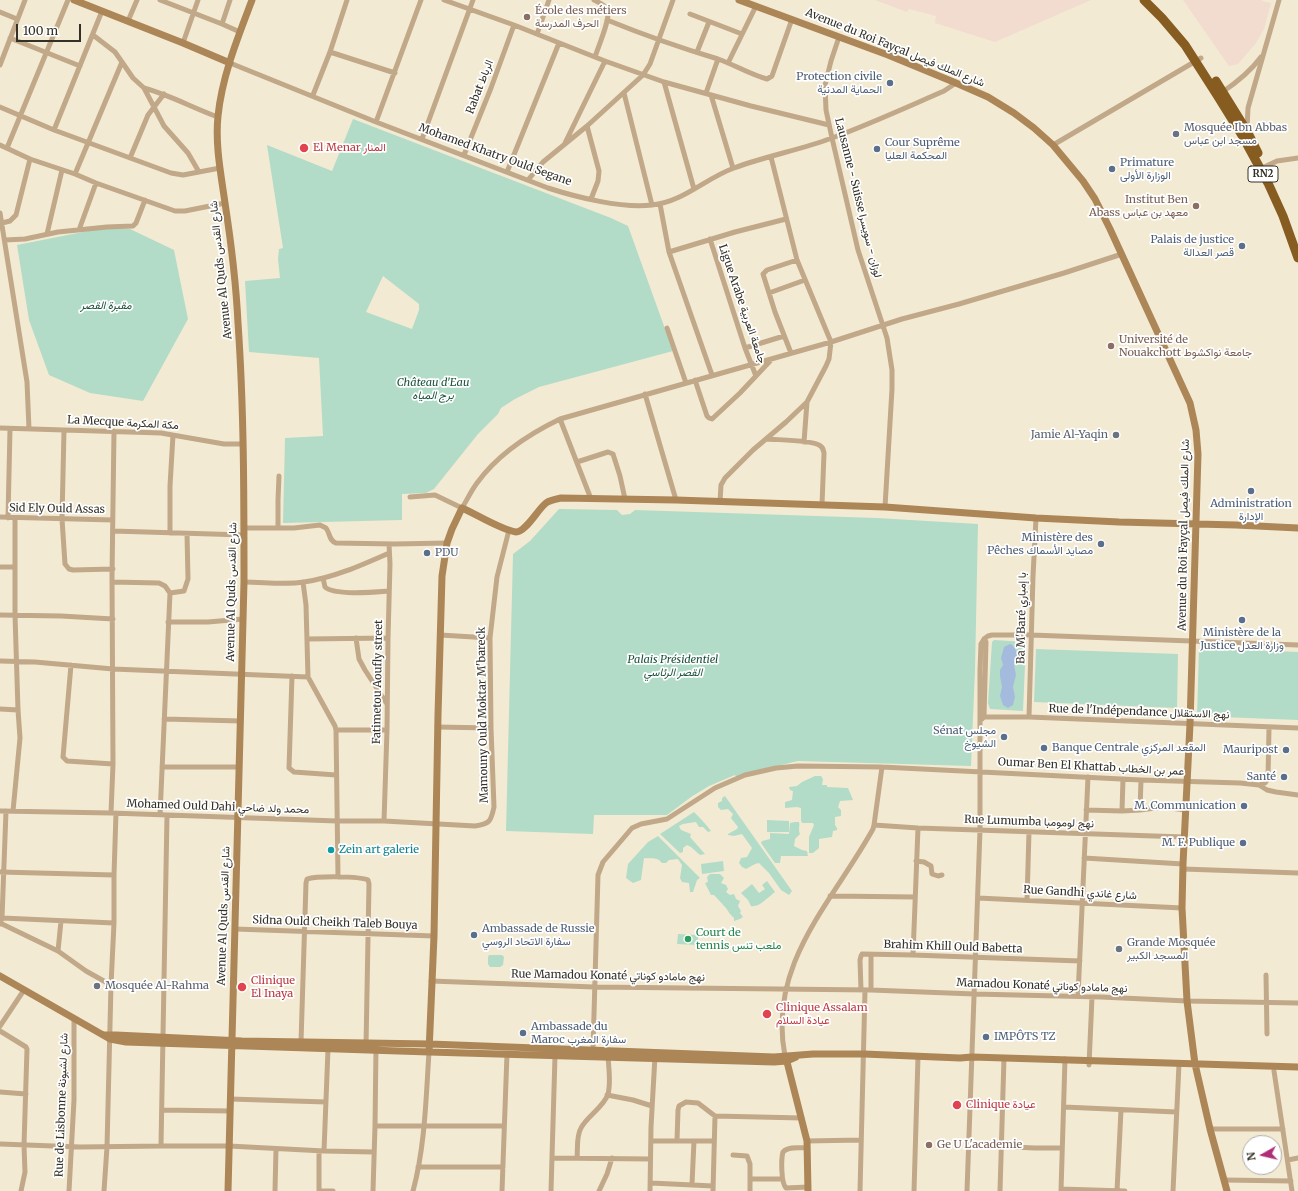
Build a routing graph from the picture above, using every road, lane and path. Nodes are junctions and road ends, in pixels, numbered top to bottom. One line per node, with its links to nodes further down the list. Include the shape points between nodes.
1 (25, 0): 27 (street)
2 (68, 0): 43 (street)
3 (74, 0): 23 (street)
4 (137, 0): 30 (street)
5 (160, 0): 20 (street)
6 (198, 0): 25 (street)
7 (230, 0): 32 (street)
8 (252, 0): 34 (street, Avenue Al Quds شارع القدس)
9 (348, 0): 44 (street)
10 (421, 0): 56 (street)
11 (444, 0): 22 (street)
12 (473, 0): 22 (street)
13 (549, 0): 35 (street)
14 (594, 0): 29 (street, via 608,10)
15 (673, 0): 40 (street)
16 (739, 0): 21 (street, Avenue du Roi Fayçal شارع الملك فيصل)
17 (1144, 0): 49 (highway, RN2)
18 (1151, 0): 49 (highway, RN2, via 1188,41)
19 (1279, 0): 46 (street)
20 (168, 2): 25 (street)
21 (756, 6): 28 (street, Avenue du Roi Fayçal شارع الملك فيصل); 36 (street)
22 (470, 10): 33 (street); 76 (street)
23 (102, 11): 30 (street); 37 (street)
24 (0, 12): 27 (street)
25 (194, 14): 32 (street); 41 (street)
26 (690, 14): 31 (street)
27 (17, 19): 39 (street)
28 (792, 19): 38 (street, Avenue du Roi Fayçal شارع الملك فيصل); 54 (street, via 770,78 764,78)
29 (607, 20): 40 (street); 47 (street)
30 (128, 21): 41 (street)
31 (709, 22): 36 (street); 45 (street)
32 (222, 24): 34 (street)
33 (514, 25): 35 (street); 82 (street, Rabat الرباط)
34 (240, 32): 53 (street, Avenue Al Quds شارع القدس)
35 (537, 34): 42 (street)
36 (742, 34): 54 (street)
37 (93, 35): 51 (street, via 115,52); 55 (street)
38 (839, 37): 59 (street, Avenue du Roi Fayçal شارع الملك فيصل); 71 (street, Lausanne - Suisse لوزان - سويسرا, via 825,86)
39 (10, 38): 43 (street); 52 (street)
40 (658, 39): 45 (street); 57 (street, via 650,64)
41 (183, 43): 53 (street)
42 (559, 43): 47 (street); 92 (street)
43 (47, 52): 55 (street); 68 (street)
44 (330, 52): 56 (street); 65 (street)
45 (696, 52): 48 (street)
46 (1263, 55): 62 (street, via 1250,71); 74 (street, via 1248,108)
47 (594, 57): 50 (street)
48 (718, 60): 54 (street); 64 (street)
49 (1198, 60): 62 (highway, RN2); 80 (street)
50 (604, 61): 57 (street); 79 (street)
51 (122, 62): 60 (street); 77 (street)
52 (0, 63)
53 (230, 63): 65 (street, Mohamed Khatry Ould Segane); 69 (street, Avenue Al Quds شارع القدس, via 222,89)
54 (728, 63)
55 (80, 66): 73 (street)
56 (395, 72): 70 (street)
57 (643, 75): 58 (street); 61 (street)
58 (664, 82): 64 (street); 96 (street)
59 (956, 83): 75 (street, Mohamed Khatry Ould Segane, via 944,91); 80 (street, Avenue du Roi Fayçal شارع الملك فيصل, via 1005,107)
60 (144, 88): 63 (street); 66 (street)
61 (624, 93): 72 (street); 101 (street)
62 (1220, 93): 74 (highway, RN2)
63 (164, 94): 66 (street); 69 (street)
64 (708, 94): 71 (street); 89 (street)
65 (312, 96): 70 (street, Mohamed Khatry Ould Segane)
66 (154, 106): 84 (street); 91 (street, via 164,126 188,153)
67 (0, 107): 68 (street)
68 (20, 115): 73 (street); 81 (street)
69 (218, 117): 88 (street, Avenue Al Quds شارع القدس)
70 (376, 122): 76 (street, Mohamed Khatry Ould Segane)
71 (829, 125): 75 (street, Lausanne - Suisse لوزان - سويسرا)
72 (587, 126): 79 (street); 97 (street, via 598,171 598,181)
73 (54, 130): 77 (street)
74 (1245, 134): 87 (highway, RN2)
75 (832, 138): 83 (street, Mohamed Khatry Ould Segane); 116 (street, Lausanne - Suisse لوزان - سويسرا, via 858,250)
76 (422, 139): 82 (street, Mohamed Khatry Ould Segane)
77 (88, 142): 84 (street); 93 (street)
78 (0, 145): 81 (street)
79 (564, 145): 94 (street, via 543,162)
80 (1053, 145): 111 (street, Avenue du Roi Fayçal شارع الملك فيصل, via 1083,181)
81 (7, 148): 86 (street)
82 (464, 155): 92 (street, Mohamed Khatry Ould Segane)
83 (771, 157): 89 (street, Mohamed Khatry Ould Segane); 103 (street)
84 (130, 158): 91 (street, via 176,174)
85 (1298, 158): 87 (street, via 1277,161)
86 (30, 159): 90 (street); 104 (street, via 16,215 10,221)
87 (1263, 167): 108 (highway, RN2, via 1288,213); 112 (highway, RN2)
88 (220, 168): 91 (street); 99 (street, Avenue Al Quds شارع القدس)
89 (733, 168): 96 (street, Mohamed Khatry Ould Segane)
90 (62, 170): 93 (street); 106 (street)
91 (199, 172)
92 (507, 172): 94 (street, Mohamed Khatry Ould Segane)
93 (75, 174): 95 (street)
94 (528, 180): 97 (street, Mohamed Khatry Ould Segane, via 566,194)
95 (96, 183): 98 (street); 105 (street)
96 (694, 189): 100 (street, Mohamed Khatry Ould Segane)
97 (591, 199): 101 (street, Mohamed Khatry Ould Segane, via 635,206)
98 (145, 200): 99 (street, via 180,212); 105 (street, via 133,226)
99 (225, 203): 139 (street, Avenue Al Quds شارع القدس, via 235,279)
100 (660, 204): 101 (street, Mohamed Khatry Ould Segane); 110 (street)
101 (652, 205)
102 (0, 213): 104 (street)
103 (786, 219): 107 (street); 113 (street)
104 (2, 223): 109 (street)
105 (79, 230): 106 (street)
106 (48, 234): 109 (street)
107 (710, 239): 110 (street); 120 (street, Ligue Arabe جامعة العربية)
108 (1298, 239)
109 (4, 240): 133 (street, via 27,382)
110 (669, 252): 124 (street)
111 (1122, 254): 116 (street); 156 (street, Avenue du Roi Fayçal شارع الملك فيصل, via 1192,412 1197,447)
112 (1298, 258)
113 (797, 260): 114 (street); 115 (street, via 764,271 763,276)
114 (805, 280): 115 (street); 119 (street)
115 (769, 293): 118 (street)
116 (883, 325): 119 (street); 148 (street, Lausanne - Suisse لوزان - سويسرا, via 892,370)
117 (667, 328): 127 (street)
118 (784, 336): 120 (street); 121 (street)
119 (831, 342): 121 (street); 129 (street, via 829,359)
120 (745, 348): 123 (street, Ligue Arabe جامعة العربية)
121 (790, 353): 122 (street)
122 (772, 359): 123 (street); 125 (street)
123 (752, 364): 124 (street); 125 (street, Ligue Arabe جامعة العربية)
124 (712, 375): 126 (street)
125 (756, 376): 126 (street, via 712,419 707,416)
126 (695, 380): 127 (street)
127 (686, 383): 128 (street)
128 (645, 394): 130 (street); 145 (street)
129 (807, 402): 137 (street); 138 (street)
130 (560, 419): 140 (street); 149 (street, via 506,452 477,484)
131 (0, 428): 132 (street, La Mecque مكة المكرمة)
132 (10, 429): 133 (street, La Mecque مكة المكرمة); 151 (street)
133 (29, 429): 134 (street, La Mecque مكة المكرمة)
134 (64, 430): 135 (street, La Mecque مكة المكرمة); 154 (street)
135 (114, 431): 136 (street, La Mecque مكة المكرمة); 155 (street)
136 (173, 435): 139 (street, La Mecque مكة المكرمة, via 224,444); 162 (street)
137 (767, 439): 138 (street); 146 (street, via 725,478 721,485)
138 (804, 442): 147 (street, via 818,444 823,448)
139 (243, 444): 161 (street, Avenue Al Quds شارع القدس)
140 (577, 462): 143 (street); 144 (street, via 608,452 613,454)
141 (280, 476): 157 (street)
142 (410, 497): 149 (street, via 436,495)
143 (591, 499): 144 (street); 159 (street, via 561,498 548,501 522,530)
144 (625, 499): 145 (street)
145 (676, 500): 146 (street)
146 (720, 502): 147 (street)
147 (822, 505): 148 (street)
148 (886, 507): 153 (street)
149 (462, 508): 159 (street); 164 (street)
150 (0, 518): 151 (street, Sid Ely Ould Assas)
151 (8, 518): 152 (street, Sid Ely Ould Assas)
152 (15, 518): 154 (street, Sid Ely Ould Assas); 168 (street)
153 (1036, 518): 156 (street); 182 (street, Ba M'Baré با إمباري)
154 (62, 519): 155 (street, Sid Ely Ould Assas); 169 (street, via 66,567 73,570)
155 (114, 520): 160 (street)
156 (1196, 524): 158 (street); 187 (street, Avenue du Roi Fayçal شارع الملك فيصل)
157 (278, 528): 161 (street); 165 (street, via 320,525 326,528 336,543)
158 (1298, 528)
159 (509, 530): 186 (street, Mamouny Ould Moktar M'bareck, via 497,577)
160 (113, 531): 162 (street); 169 (street)
161 (244, 531): 163 (street); 172 (street, Avenue Al Quds شارع القدس)
162 (170, 533): 163 (street)
163 (187, 534): 175 (street, via 187,584 184,591)
164 (447, 543): 165 (street); 181 (street, via 442,576)
165 (389, 544): 166 (street, Fatimetou Aoufly street)
166 (389, 553): 170 (street); 174 (street, Fatimetou Aoufly street)
167 (0, 567): 168 (street)
168 (15, 567): 177 (street)
169 (113, 569): 171 (street)
170 (323, 578): 173 (street); 174 (street, via 325,587 330,590)
171 (112, 582): 175 (street, via 159,583); 179 (street)
172 (244, 582): 173 (street); 178 (street, Avenue Al Quds شارع القدس)
173 (303, 582): 183 (street)
174 (390, 591): 185 (street, Fatimetou Aoufly street)
175 (170, 593): 180 (street)
176 (0, 615): 177 (street)
177 (15, 615): 179 (street); 189 (street)
178 (243, 618): 180 (street, via 208,622); 194 (street, Avenue Al Quds شارع القدس)
179 (113, 619): 192 (street)
180 (168, 622): 193 (street)
181 (440, 635): 186 (street); 205 (street)
182 (1031, 635): 187 (street); 200 (street, Ba M'Baré با إمباري); 201 (street, via 992,635 984,639 986,642)
183 (307, 638): 184 (street); 196 (street)
184 (356, 638): 185 (street); 197 (street, via 359,659)
185 (388, 638): 197 (street, Fatimetou Aoufly street)
186 (490, 638): 206 (street, Mamouny Ould Moktar M'bareck)
187 (1192, 641): 188 (street); 204 (street, Avenue du Roi Fayçal شارع الملك فيصل)
188 (1298, 645)
189 (16, 661): 190 (street); 191 (street); 199 (street)
190 (0, 662)
191 (71, 665): 192 (street); 211 (street, via 63,757 67,761)
192 (113, 669): 193 (street); 211 (street)
193 (167, 671): 194 (street); 202 (street)
194 (242, 674): 195 (street); 203 (street, Avenue Al Quds شارع القدس)
195 (292, 676): 196 (street); 216 (street, via 289,768 294,772)
196 (308, 677): 209 (street)
197 (388, 704): 210 (street, Fatimetou Aoufly street)
198 (0, 710): 199 (street)
199 (18, 710): 228 (street, via 20,750)
200 (1029, 717): 201 (street, Rue de l'Indépendance نهج الاستقلال); 204 (street, Rue de l'Indépendance نهج الاستقلال)
201 (981, 718): 215 (street)
202 (164, 719): 203 (street); 212 (street)
203 (241, 721): 213 (street, Avenue Al Quds شارع القدس)
204 (1190, 724): 207 (street, Rue de l'Indépendance نهج الاستقلال); 220 (street, Avenue du Roi Fayçal شارع الملك فيصل)
205 (437, 727): 206 (street); 236 (street)
206 (491, 728): 236 (street, Mamouny Ould Moktar M'bareck, via 494,807 491,818 485,825)
207 (1269, 728): 208 (street, Rue de l'Indépendance نهج الاستقلال); 221 (street, via 1268,778 1265,783)
208 (1298, 728)
209 (336, 730): 210 (street); 216 (street)
210 (387, 730): 235 (street, Fatimetou Aoufly street)
211 (113, 764): 230 (street)
212 (162, 767): 213 (street); 231 (street)
213 (239, 767): 233 (street, Avenue Al Quds شارع القدس)
214 (882, 767): 215 (street, Oumar Ben El Khattab عمر بن الخطاب); 237 (street); 273 (street, Oumar Ben El Khattab عمر بن الخطاب, via 798,766 755,772 710,791 671,818 632,828 604,862 598,875)
215 (980, 772): 217 (street, Oumar Ben El Khattab عمر بن الخطاب); 239 (street)
216 (336, 775): 234 (street)
217 (1088, 777): 218 (street, Oumar Ben El Khattab عمر بن الخطاب); 223 (street)
218 (1123, 779): 219 (street, Oumar Ben El Khattab عمر بن الخطاب); 229 (street)
219 (1141, 780): 220 (street, Oumar Ben El Khattab عمر بن الخطاب); 224 (street)
220 (1186, 782): 221 (street, Oumar Ben El Khattab عمر بن الخطاب); 225 (street, Avenue du Roi Fayçal شارع الملك فيصل)
221 (1259, 785): 222 (street, Oumar Ben El Khattab عمر بن الخطاب, via 1267,790)
222 (1298, 794)
223 (1086, 810): 229 (street); 241 (street)
224 (1140, 810): 225 (street, via 1163,807); 229 (street)
225 (1185, 810): 242 (street, Avenue du Roi Fayçal شارع الملك فيصل)
226 (0, 811): 227 (street, Mohamed Ould Dahi محمد ولد ضاحي)
227 (6, 811): 228 (street, Mohamed Ould Dahi محمد ولد ضاحي); 246 (street)
228 (13, 811): 230 (street, Mohamed Ould Dahi محمد ولد ضاحي)
229 (1122, 811)
230 (113, 813): 231 (street, Mohamed Ould Dahi محمد ولد ضاحي); 248 (street)
231 (160, 815): 232 (street, Mohamed Ould Dahi محمد ولد ضاحي)
232 (167, 815): 233 (street, Mohamed Ould Dahi محمد ولد ضاحي); 288 (street)
233 (238, 817): 234 (street, Mohamed Ould Dahi محمد ولد ضاحي); 260 (street, Avenue Al Quds شارع القدس)
234 (337, 821): 235 (street, Mohamed Ould Dahi محمد ولد ضاحي); 250 (street)
235 (384, 821): 236 (street, Mohamed Ould Dahi محمد ولد ضاحي)
236 (435, 824): 263 (street)
237 (874, 825): 238 (street, Rue Lumumba نهج لومومبا); 251 (street)
238 (918, 828): 239 (street, Rue Lumumba نهج لومومبا); 244 (street)
239 (980, 830): 240 (street, Rue Lumumba نهج لومومبا); 253 (street)
240 (1029, 832): 241 (street, Rue Lumumba نهج لومومبا); 254 (street)
241 (1085, 834): 242 (street, Rue Lumumba نهج لومومبا); 243 (street)
242 (1184, 837): 245 (street, Avenue du Roi Fayçal شارع الملك فيصل)
243 (1084, 858): 245 (street); 255 (street)
244 (916, 861): 249 (street, via 931,866 932,874); 252 (street)
245 (1183, 866): 247 (street); 256 (street, Avenue du Roi Fayçal شارع الملك فيصل)
246 (2, 872): 248 (street); 258 (street)
247 (1298, 873)
248 (114, 875): 259 (street)
249 (942, 875)
250 (338, 877): 261 (street, via 307,879); 262 (street, via 368,880)
251 (830, 896): 252 (street); 274 (street, via 795,959)
252 (915, 897): 266 (street)
253 (978, 898): 254 (street, Rue Gandhi شارع غاندي); 267 (street)
254 (1027, 900): 255 (street, Rue Gandhi شارع غاندي)
255 (1082, 903): 256 (street, Rue Gandhi شارع غاندي); 268 (street)
256 (1182, 908): 280 (street, Avenue du Roi Fayçal شارع الملك فيصل)
257 (61, 921): 258 (street); 259 (street); 264 (street)
258 (1, 922): 264 (street)
259 (114, 923): 272 (street)
260 (235, 929): 261 (street, Sidna Ould Cheikh Taleb Bouya); 290 (street, Avenue Al Quds شارع القدس)
261 (305, 932): 262 (street, Sidna Ould Cheikh Taleb Bouya); 289 (street)
262 (369, 934): 263 (street, Sidna Ould Cheikh Taleb Bouya); 292 (street)
263 (434, 936): 271 (street)
264 (58, 951): 272 (street, via 86,971)
265 (871, 955): 266 (street, Brahim Khill Ould Babetta); 276 (street); 276 (street, Brahim Khill Ould Babetta, via 861,956)
266 (913, 955): 267 (street, Brahim Khill Ould Babetta)
267 (976, 956): 268 (street, Brahim Khill Ould Babetta); 277 (street)
268 (1080, 961): 278 (street)
269 (1266, 975): 281 (street)
270 (0, 976): 275 (street)
271 (431, 980): 273 (street, Rue Mamadou Konaté نهج مامادو كوناتي); 291 (street)
272 (111, 984): 287 (street)
273 (594, 987): 274 (street, Rue Mamadou Konaté نهج مامادو كوناتي); 295 (street, Oumar Ben El Khattab عمر بن الخطاب)
274 (785, 988): 276 (street, Mamadou Konaté نهج مامادو كوناتي); 303 (street, via 782,1029)
275 (24, 990): 283 (street); 284 (street)
276 (866, 990): 277 (street, Mamadou Konaté نهج مامادو كوناتي); 298 (street)
277 (974, 994): 278 (street, Mamadou Konaté نهج مامادو كوناتي); 304 (street)
278 (1078, 996): 279 (street, Mamadou Konaté نهج مامادو كوناتي)
279 (1092, 997): 280 (street, Mamadou Konaté نهج مامادو كوناتي); 307 (street)
280 (1187, 1002): 281 (street, Mamadou Konaté نهج مامادو كوناتي); 309 (street, Avenue du Roi Fayçal شارع الملك فيصل)
281 (1266, 1003): 282 (street, Mamadou Konaté نهج مامادو كوناتي); 286 (street)
282 (1298, 1003)
283 (74, 1019): 287 (street); 343 (street, Rue de Lisbonne شارع لشبونة)
284 (0, 1026)
285 (0, 1031): 314 (street, via 27,1049)
286 (1267, 1034)
287 (108, 1036): 288 (street, via 126,1042); 344 (street)
288 (163, 1040): 290 (street); 320 (street)
289 (301, 1042): 290 (street); 292 (street)
290 (231, 1043): 294 (street); 316 (street, Avenue Al Quds شارع القدس)
291 (430, 1044): 293 (street); 295 (street); 296 (street)
292 (366, 1046): 293 (street); 294 (street)
293 (376, 1046): 296 (street); 326 (street)
294 (328, 1049): 317 (street)
295 (593, 1049): 299 (street)
296 (429, 1052): 297 (street); 328 (street)
297 (507, 1054): 300 (street); 327 (street)
298 (864, 1054): 302 (street); 303 (street, via 813,1054); 331 (street)
299 (655, 1055): 301 (street); 303 (street); 318 (street)
300 (555, 1056): 301 (street); 350 (street)
301 (608, 1057): 315 (street)
302 (918, 1057): 304 (street); 383 (street)
303 (786, 1058): 325 (street)
304 (970, 1059): 305 (street); 339 (street)
305 (1004, 1060): 306 (street); 342 (street)
306 (1065, 1061): 307 (street); 319 (street)
307 (1090, 1062): 308 (street)
308 (1179, 1066): 309 (street); 323 (street)
309 (1196, 1066): 310 (street); 311 (street); 329 (street, Avenue du Roi Fayçal شارع الملك فيصل)
310 (1298, 1067)
311 (1274, 1070): 312 (street); 330 (street)
312 (1298, 1072)
313 (0, 1092): 314 (street)
314 (26, 1094): 338 (street)
315 (607, 1096): 318 (street); 351 (street, via 581,1126)
316 (230, 1099): 317 (street); 322 (street, Avenue Al Quds شارع القدس)
317 (326, 1102): 347 (street)
318 (652, 1106): 332 (street)
319 (1064, 1107): 321 (street); 345 (street)
320 (162, 1110): 322 (street); 340 (street)
321 (1121, 1110): 323 (street); 386 (street)
322 (230, 1112): 341 (street, Avenue Al Quds شارع القدس)
323 (1176, 1112): 388 (street)
324 (715, 1116): 325 (street); 333 (street, via 698,1103 682,1103 678,1110); 335 (street)
325 (802, 1118): 337 (street)
326 (375, 1126): 328 (street); 348 (street)
327 (504, 1126): 328 (street); 357 (street)
328 (423, 1127): 356 (street)
329 (1210, 1128): 330 (street); 360 (street, Avenue du Roi Fayçal شارع الملك فيصل)
330 (1283, 1129): 355 (street)
331 (861, 1140): 337 (street); 382 (street)
332 (651, 1141): 333 (street); 354 (street)
333 (677, 1141): 334 (street)
334 (694, 1141): 335 (street); 363 (street)
335 (714, 1141): 364 (street)
336 (0, 1144): 338 (street)
337 (807, 1144): 359 (street, via 783,1152); 365 (street)
338 (24, 1145): 343 (street); 367 (street, via 26,1172)
339 (969, 1145): 342 (street); 384 (street)
340 (161, 1146): 341 (street); 344 (street)
341 (229, 1146): 346 (street); 370 (street, Avenue Al Quds شارع القدس)
342 (1002, 1146): 345 (street); 385 (street)
343 (71, 1147): 344 (street); 368 (street, Rue de Lisbonne شارع لشبونة)
344 (108, 1147): 369 (street)
345 (1062, 1148): 366 (street)
346 (276, 1149): 347 (street); 371 (street)
347 (322, 1151): 348 (street); 372 (street)
348 (374, 1152): 375 (street)
349 (733, 1155): 358 (street, via 747,1156)
350 (552, 1158): 351 (street); 378 (street)
351 (577, 1158): 352 (street)
352 (612, 1158): 354 (street); 379 (street)
353 (1298, 1158): 355 (street)
354 (650, 1159): 362 (street)
355 (1288, 1160): 361 (street)
356 (418, 1167): 357 (street); 376 (street)
357 (503, 1167): 377 (street)
358 (750, 1179): 359 (street); 381 (street)
359 (782, 1179): 365 (street, via 786,1188)
360 (1224, 1180): 361 (street); 389 (street, Avenue du Roi Fayçal شارع الملك فيصل)
361 (1291, 1180): 390 (street)
362 (650, 1183): 363 (street); 380 (street)
363 (692, 1184): 364 (street)
364 (713, 1188)
365 (808, 1189)
366 (1061, 1190): 386 (street)
367 (21, 1191)
368 (69, 1191)
369 (104, 1191)
370 (228, 1191)
371 (275, 1191)
372 (319, 1191): 373 (street)
373 (327, 1191): 374 (street)
374 (333, 1191)
375 (373, 1191)
376 (413, 1191)
377 (502, 1191)
378 (551, 1191)
379 (599, 1191)
380 (650, 1191)
381 (750, 1191)
382 (860, 1191)
383 (914, 1191)
384 (967, 1191)
385 (1000, 1191)
386 (1117, 1191): 387 (street)
387 (1125, 1191)
388 (1173, 1191)
389 (1227, 1191)
390 (1292, 1191)

